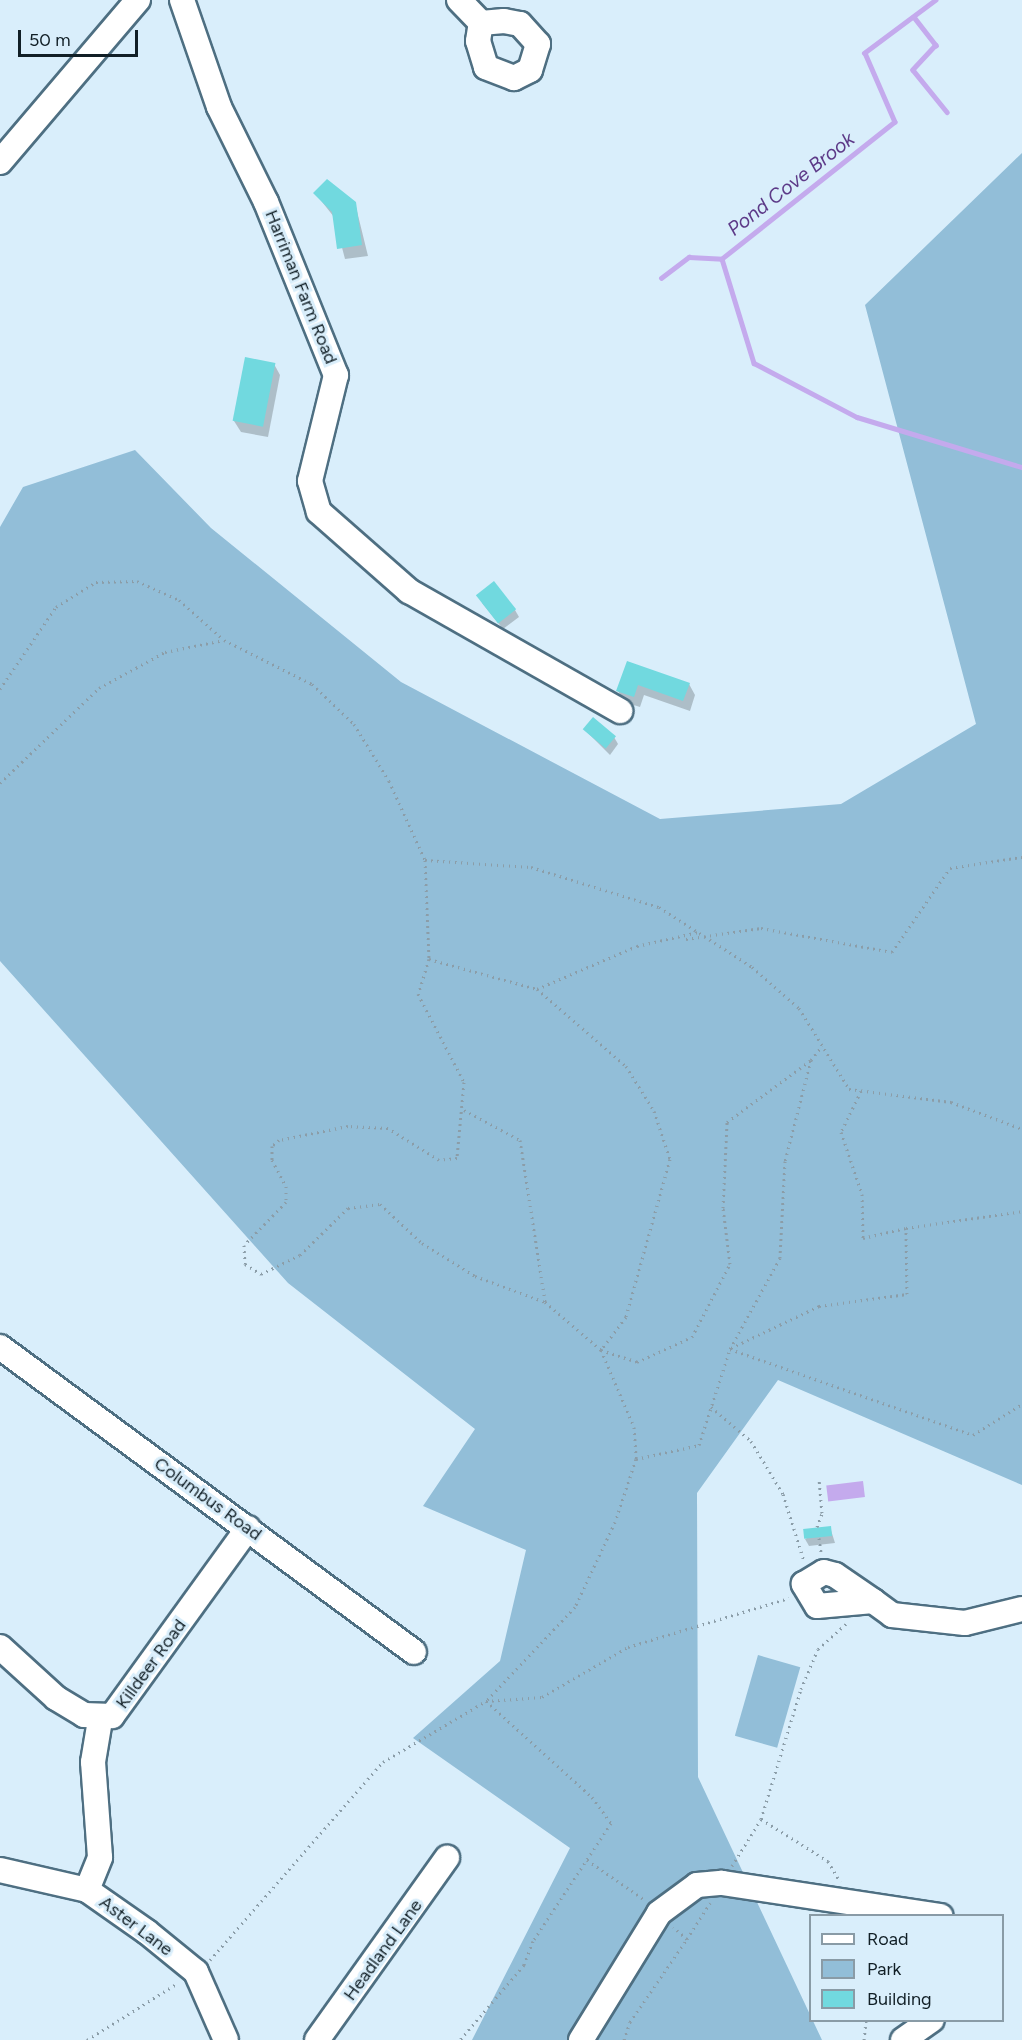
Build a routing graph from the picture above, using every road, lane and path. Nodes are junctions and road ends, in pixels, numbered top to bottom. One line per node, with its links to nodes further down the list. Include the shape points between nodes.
1 (138, 0): 5 (street)
2 (182, 0): 8 (street, Harriman Farm Road, via 219,107 266,202 336,375 310,481 319,512 409,591)
3 (459, 0): 4 (street)
4 (481, 23)
5 (4, 148)
6 (224, 640): 7 (path, via 179,600 137,580 96,582 56,607); 9 (path, via 165,652 99,688); 11 (path, via 312,684 354,724 389,781)
7 (0, 689)
8 (620, 711)
9 (0, 783)
10 (1022, 857): 13 (path, via 950,868 892,952 761,928)
11 (425, 860): 12 (path, via 531,867 659,907); 14 (path)
12 (698, 932): 13 (path); 16 (path, via 752,967 800,1008)
13 (686, 939): 15 (path, via 637,946)
14 (429, 959): 15 (path); 19 (path, via 418,994 454,1055 464,1082)
15 (537, 989): 26 (path, via 626,1066 654,1111 670,1159 626,1317)
16 (822, 1046): 17 (path); 18 (path, via 849,1089)
17 (811, 1060): 25 (path, via 785,1161 780,1258); 26 (path, via 727,1122 723,1208 730,1264 692,1336 638,1362)
18 (861, 1091): 20 (path, via 951,1102); 22 (path, via 841,1132 862,1194 863,1238)
19 (464, 1110): 23 (path, via 520,1140); 23 (path, via 457,1158 439,1160 388,1128 348,1126 279,1140 272,1146 272,1160 286,1186 286,1202 244,1245 245,1264 261,1274 300,1255 348,1208 380,1204 422,1243 475,1276)
20 (1022, 1129)
21 (1022, 1211): 22 (path)
22 (906, 1228): 25 (path, via 907,1294 819,1305)
23 (545, 1302): 26 (path)
24 (0, 1347): 32 (street, Columbus Road)
25 (730, 1349): 27 (path, via 973,1435); 28 (path)
26 (601, 1350): 29 (path, via 634,1427)
27 (1022, 1404)
28 (711, 1407): 29 (path, via 699,1445); 33 (path, via 751,1441 783,1494)
29 (636, 1459): 38 (path, via 615,1522 575,1607)
30 (819, 1479): 31 (path, via 822,1512)
31 (817, 1527)
32 (248, 1528): 37 (street, Columbus Road); 39 (street, Killdeer Road, via 123,1706)
33 (808, 1585): 34 (street, via 817,1606 873,1601 892,1615 965,1623); 38 (path, via 628,1647 542,1696)
34 (1022, 1609)
35 (849, 1621): 40 (path, via 819,1648 805,1679)
36 (0, 1647): 39 (street, Killdeer Road, via 56,1698)
37 (414, 1652)
38 (486, 1701): 45 (path, via 383,1762); 51 (path, via 592,1797 611,1823 533,1941 524,1965)
39 (100, 1720): 43 (street, via 93,1762 100,1857)
40 (761, 1820)
41 (447, 1858): 50 (street, Headland Lane)
42 (0, 1870): 43 (street, Aster Lane)
43 (87, 1890): 45 (street, Aster Lane)
44 (928, 1914): 52 (street, via 722,1883 697,1885 659,1913)
45 (196, 1972): 48 (path); 49 (street, Aster Lane)
46 (866, 2022): 53 (path)
47 (929, 2022): 54 (street)
48 (87, 2040)
49 (226, 2040)
50 (317, 2040)
51 (460, 2040)
52 (580, 2040)
53 (864, 2040)
54 (903, 2040)

